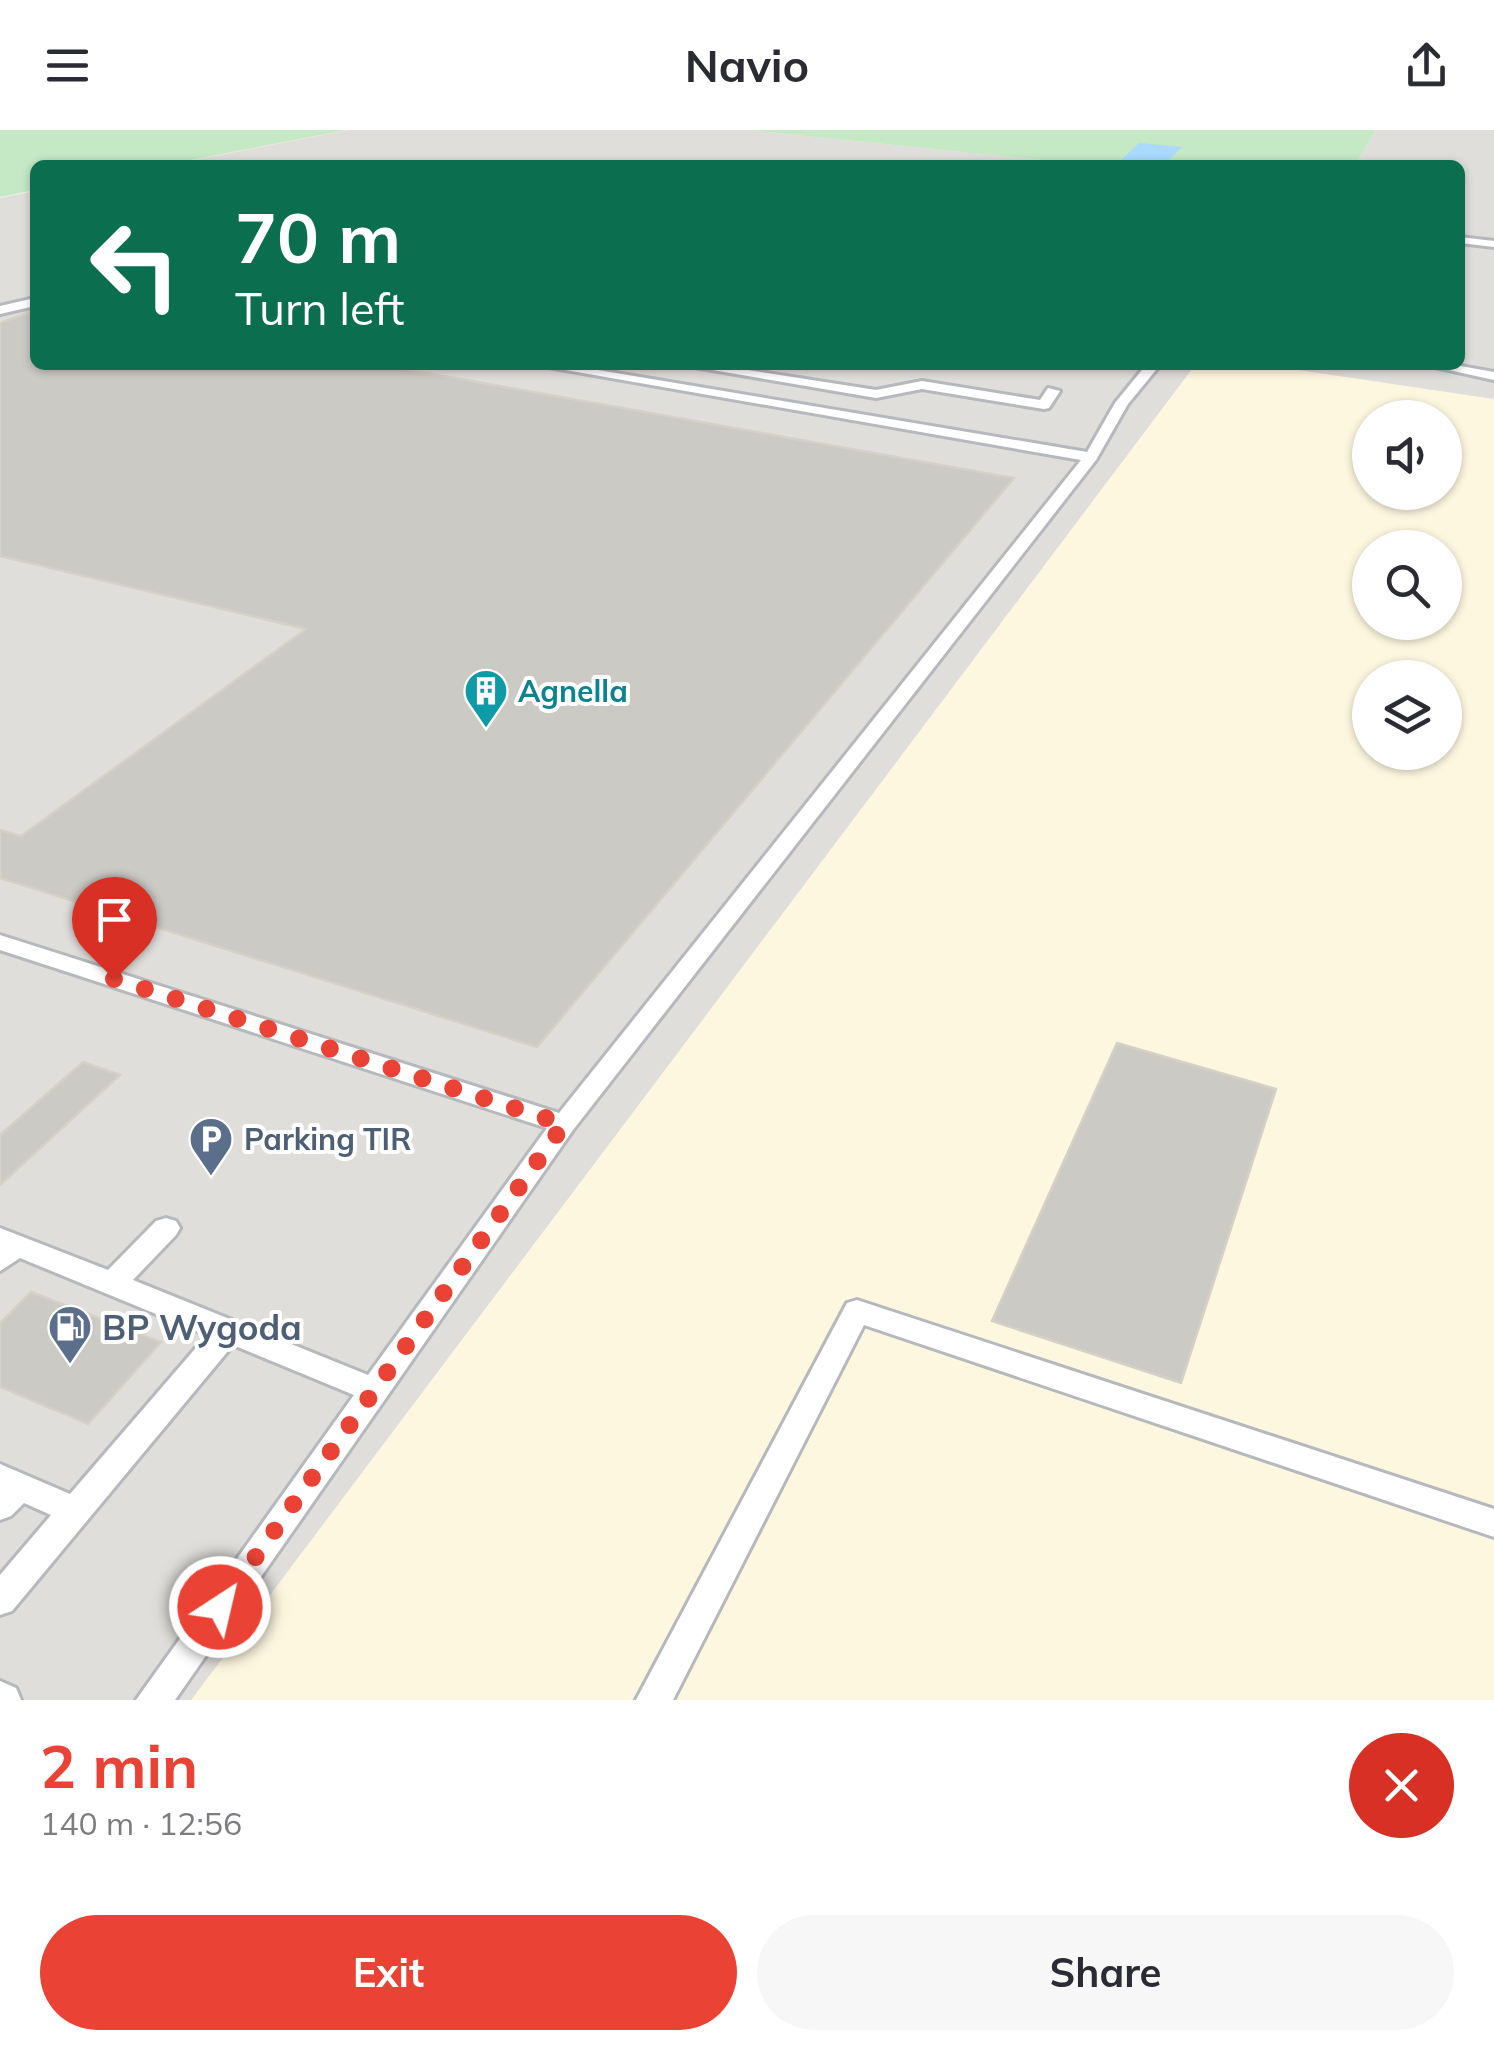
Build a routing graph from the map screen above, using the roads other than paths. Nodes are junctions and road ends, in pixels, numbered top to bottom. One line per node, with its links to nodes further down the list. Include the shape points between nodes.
1 (1465, 241): 2 (lane)
2 (1494, 244)
3 (30, 303): 4 (lane)
4 (0, 310)
5 (574, 370): 11 (lane)
6 (722, 370): 10 (lane, via 876,394 922,385 1044,405)
7 (1149, 370): 11 (lane)
8 (1461, 370): 9 (lane)
9 (1494, 376)
10 (1053, 392)
11 (1091, 457): 13 (lane)
12 (0, 942): 13 (lane)
13 (564, 1124): 18 (lane)
14 (166, 1228): 16 (lane)
15 (5, 1248): 16 (lane)
16 (112, 1284): 17 (lane)
17 (228, 1330): 18 (lane); 20 (lane)
18 (374, 1390): 23 (lane)
19 (6, 1490): 20 (lane)
20 (78, 1512): 22 (lane)
21 (1494, 1523): 24 (lane, via 857,1310)
22 (0, 1600)
23 (154, 1700)
24 (654, 1700)

